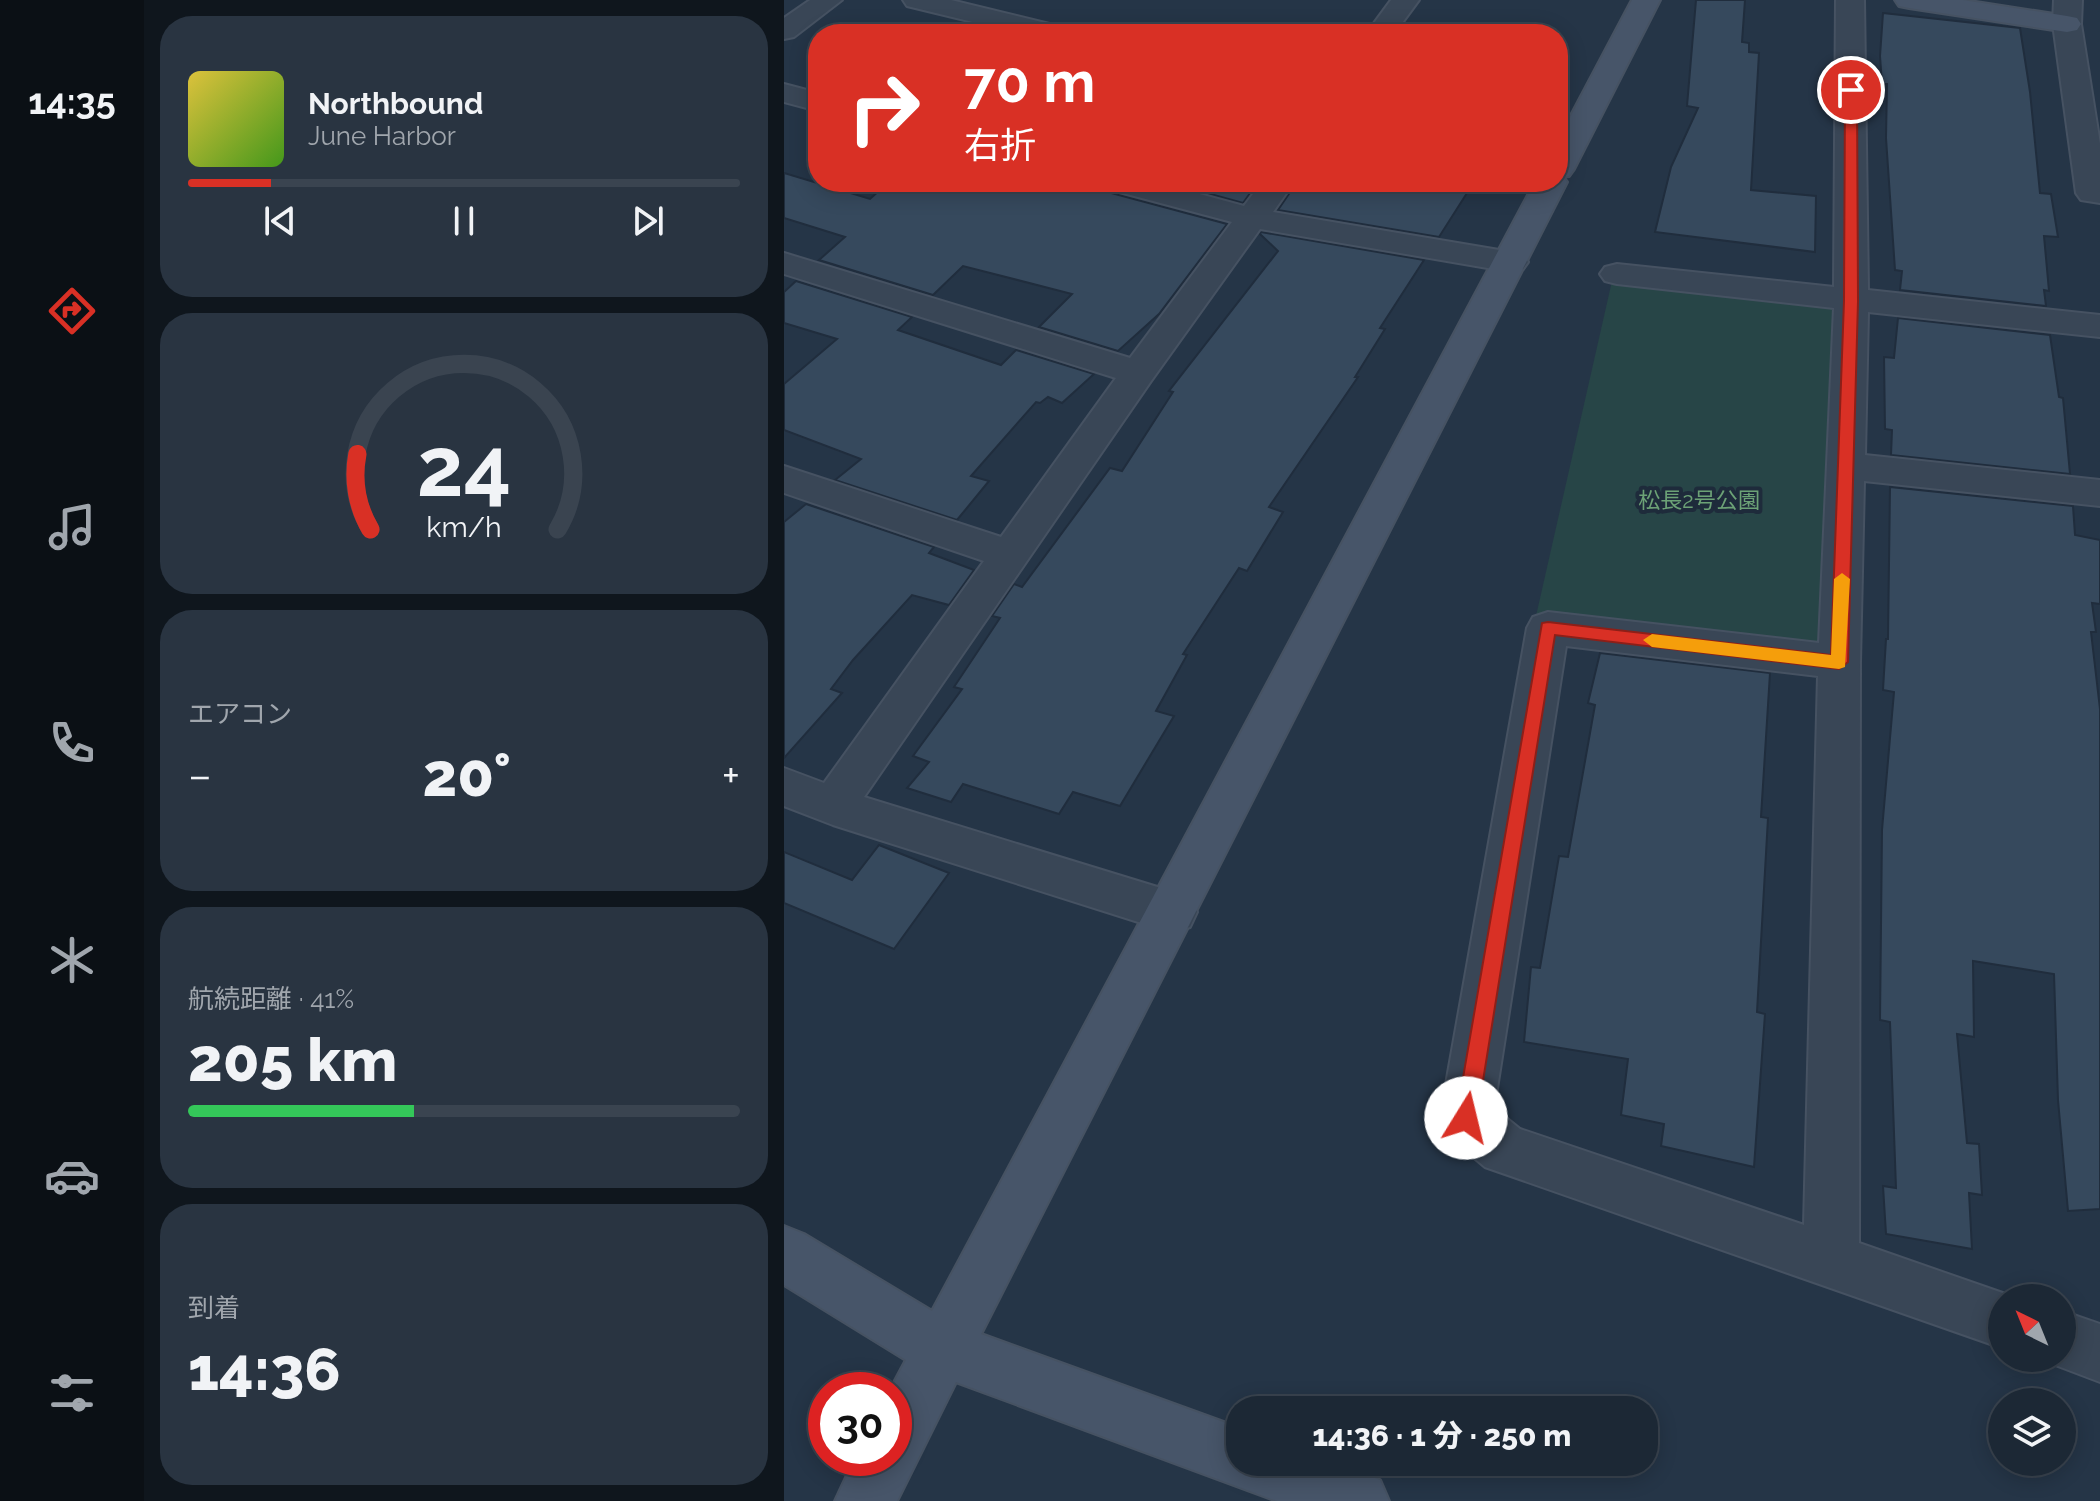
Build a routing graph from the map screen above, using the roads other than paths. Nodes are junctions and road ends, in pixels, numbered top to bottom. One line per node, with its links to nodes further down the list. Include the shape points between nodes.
1 (828, 0): 10 (street)
2 (917, 0): 8 (street)
3 (1403, 0): 9 (street)
4 (1646, 0): 13 (street)
5 (1850, 0): 22 (street)
6 (1909, 0): 7 (street)
7 (2067, 12): 17 (street, via 2092,193)
8 (1015, 24)
9 (1387, 24)
10 (784, 31)
11 (784, 93): 12 (street)
12 (808, 99)
13 (1568, 150)
14 (1156, 192): 18 (street)
15 (1271, 192): 18 (street)
16 (1546, 192): 19 (street)
17 (2100, 194)
18 (1254, 218): 19 (street); 24 (street)
19 (1511, 262): 32 (street)
20 (784, 263): 24 (street)
21 (1617, 274): 22 (street)
22 (1851, 301): 23 (street); 25 (street)
23 (2100, 326)
24 (1138, 373): 28 (street)
25 (1846, 466): 27 (street); 29 (street)
26 (784, 479): 28 (street)
27 (2100, 493)
28 (1010, 555): 31 (street)
29 (1839, 662): 34 (street); 34 (street, via 1548,628 1466,1118 1504,1149)
30 (784, 786): 31 (street)
31 (833, 806): 32 (street)
32 (1173, 912): 37 (street)
33 (784, 1254): 37 (street)
34 (1831, 1263): 35 (street)
35 (1988, 1315)
36 (2076, 1345): 38 (street)
37 (941, 1348): 39 (street); 40 (street)
38 (2100, 1353)
39 (912, 1407)
40 (1226, 1453)
41 (878, 1476): 43 (street)
42 (1290, 1476): 44 (street)
43 (865, 1501)
44 (1359, 1501)

